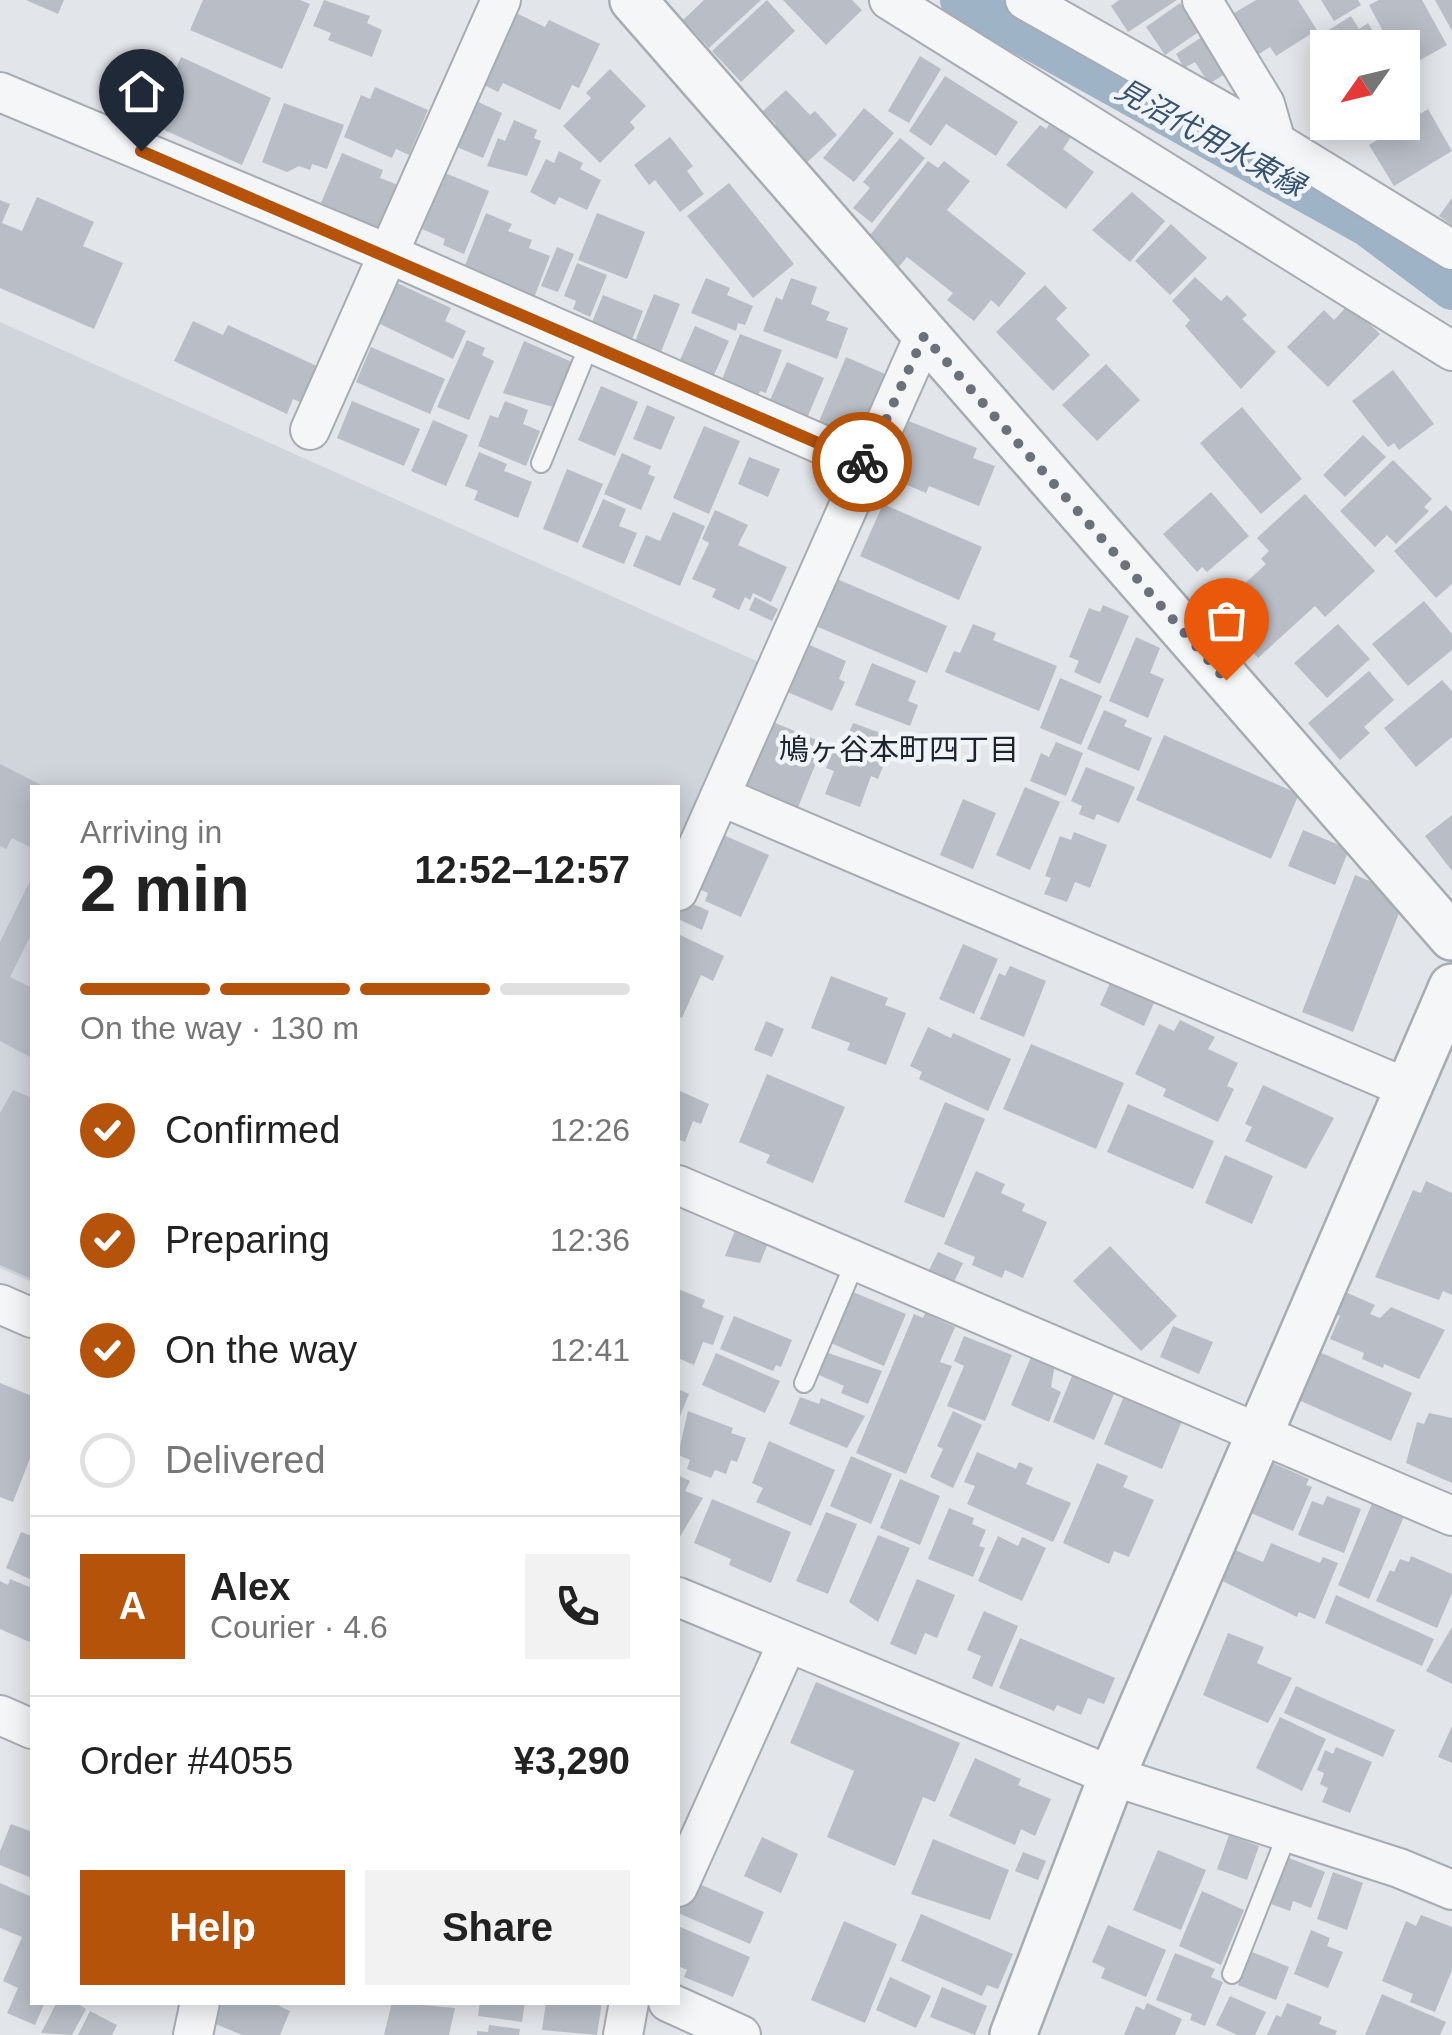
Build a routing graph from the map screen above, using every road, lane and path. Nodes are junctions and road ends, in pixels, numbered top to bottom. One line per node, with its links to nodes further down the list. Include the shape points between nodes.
1 (502, 0): 9 (street)
2 (634, 0): 10 (street)
3 (889, 0): 12 (street)
4 (1025, 0): 7 (street)
5 (1215, 4): 7 (street, via 1265,104)
6 (0, 92): 9 (street)
7 (1276, 142): 8 (street)
8 (1452, 250)
9 (388, 254): 11 (street); 13 (street)
10 (924, 336): 15 (street); 18 (street)
11 (590, 344): 14 (lane); 15 (street)
12 (1452, 351)
13 (310, 430)
14 (541, 463)
15 (866, 464): 16 (street)
16 (720, 796): 17 (street); 20 (street)
17 (680, 886)
18 (1452, 937)
19 (1452, 987): 20 (street)
20 (1408, 1088): 26 (street)
21 (680, 1185): 22 (street)
22 (856, 1260): 25 (lane); 26 (street)
23 (0, 1304): 24 (street)
24 (30, 1317)
25 (804, 1383)
26 (1258, 1430): 27 (street); 32 (street)
27 (1452, 1516)
28 (680, 1599): 29 (street)
29 (786, 1646): 32 (street); 34 (street)
30 (0, 1715): 31 (street)
31 (30, 1728)
32 (1112, 1776): 33 (street); 43 (street)
33 (1288, 1832): 35 (street); 36 (lane)
34 (680, 1883)
35 (1452, 1890)
36 (1232, 1974)
37 (199, 2005): 40 (street)
38 (628, 2005): 41 (street)
39 (675, 2005): 42 (street)
40 (192, 2035)
41 (623, 2035)
42 (742, 2035)
43 (1013, 2035)

